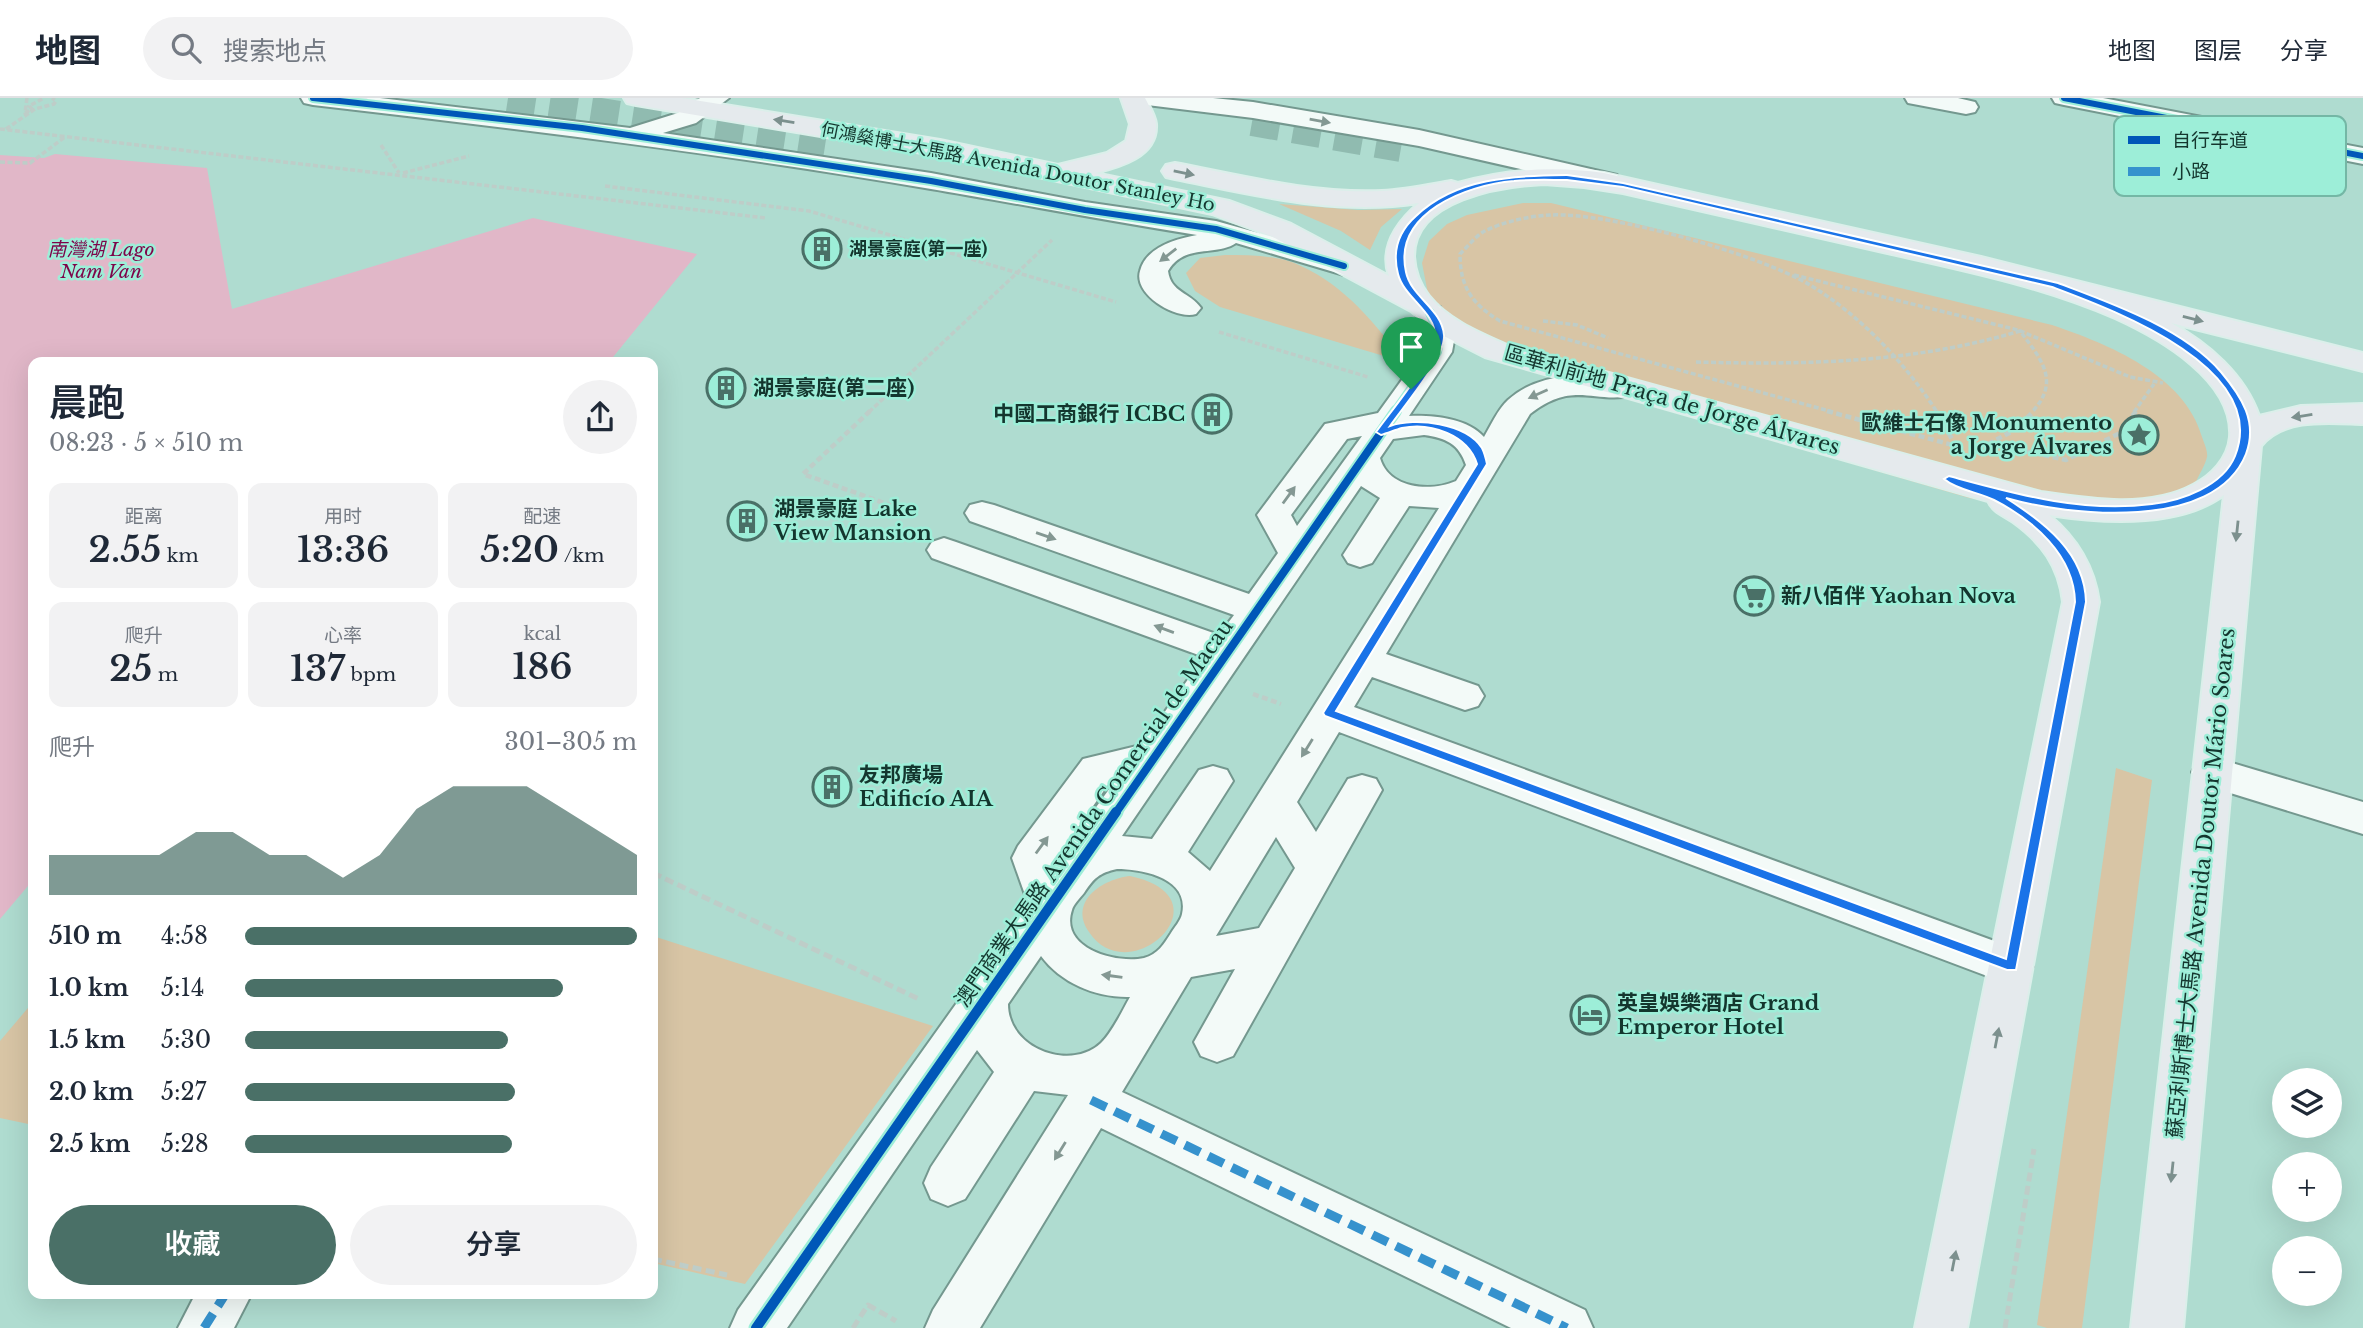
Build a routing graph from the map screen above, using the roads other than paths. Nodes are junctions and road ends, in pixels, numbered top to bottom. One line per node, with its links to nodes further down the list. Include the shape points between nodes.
1 (313, 98): 8 (street)
2 (636, 98): 9 (main road, 何鴻燊博士大馬路 Avenida Doutor Stanley Ho)
3 (776, 98): 17 (main road, 何鴻燊博士大馬路 Avenida Doutor Stanley Ho)
4 (1133, 98): 17 (main road, via 1144,126 1139,142)
5 (1147, 98): 10 (street)
6 (1917, 98): 11 (street)
7 (2064, 98): 12 (street)
8 (354, 100): 13 (street)
9 (711, 103): 13 (street, via 672,124); 18 (main road, 何鴻燊博士大馬路 Avenida Doutor Stanley Ho, one-way to 9)
10 (1259, 104): 14 (street, one-way to 14)
11 (1966, 107)
12 (2157, 116)
13 (621, 134): 19 (street)
14 (1444, 144): 16 (street); 21 (street)
15 (825, 146): 19 (street)
16 (1401, 148)
17 (1117, 160): 18 (main road); 20 (main road, 何鴻燊博士大馬路 Avenida Doutor Stanley Ho, one-way to 20, via 1272,189 1380,199)
18 (1054, 171): 23 (main road, 何鴻燊博士大馬路 Avenida Doutor Stanley Ho, via 1219,207 1281,230)
19 (931, 181): 22 (street, via 1216,229)
20 (1488, 183): 21 (main road, 區華利前地 Praça de Jorge Álvares, via 1553,177); 26 (main road, 區華利前地 Praça de Jorge Álvares, via 1434,203 1404,235 1400,266 1409,289)
21 (1623, 185): 24 (main road, 區華利前地 Praça de Jorge Álvares)
22 (1281, 246): 23 (street); 25 (street, one-way to 25, via 1214,240 1176,248 1155,267 1153,279 1158,290)
23 (1344, 266): 26 (main road, 何鴻燊博士大馬路 Avenida Doutor Stanley Ho)
24 (2055, 285): 27 (main road, one-way to 27); 31 (main road, via 2146,321 2197,354 2238,402)
25 (1186, 308)
26 (1426, 309): 28 (main road, 區華利前地 Praça de Jorge Álvares, via 1459,334 1492,333); 30 (street, 澳門商業大馬路 Avenida Comercial de Macau, via 1438,327 1440,344)
27 (2363, 362)
28 (1624, 387): 32 (main road, 區華利前地 Praça de Jorge Álvares); 33 (street, one-way to 33, via 1577,384 1536,394 1518,408)
29 (2363, 414): 31 (main road, one-way to 31, via 2289,418 2268,424)
30 (1386, 425): 33 (street, via 1418,424 1452,431 1477,448); 34 (street, via 1370,475); 38 (street, 澳門商業大馬路 Avenida Comercial de Macau, one-way to 30)
31 (2246, 439): 32 (main road, 區華利前地 Praça de Jorge Álvares, via 2237,464 2215,486 2153,508 2068,508 2015,498); 44 (main road, 蘇亞利斯博士大馬路 Avenida Doutor Mário Soares, one-way to 44)
32 (1958, 457): 56 (main road, via 1997,497 2035,521 2068,557 2080,587 2081,602)
33 (1475, 476): 34 (street, via 1442,498); 39 (street)
34 (1400, 494): 37 (street)
35 (982, 513): 38 (street, one-way to 38)
36 (944, 550): 40 (street, one-way to 36)
37 (1360, 555)
38 (1257, 610): 40 (street, 澳門商業大馬路 Avenida Comercial de Macau)
39 (1362, 660): 41 (street); 42 (street)
40 (1219, 665): 43 (street, 澳門商業大馬路 Avenida Comercial de Macau)
41 (1465, 696)
42 (1327, 717): 47 (street, one-way to 47); 56 (street)
43 (1154, 757): 50 (street, 澳門商業大馬路 Avenida Comercial de Macau); 52 (street, one-way to 43, via 1033,858 1097,770)
44 (2212, 772): 48 (street); 69 (main road, 蘇亞利斯博士大馬路 Avenida Doutor Mário Soares, one-way to 69)
45 (1213, 781): 49 (street)
46 (1362, 789): 51 (street)
47 (1275, 800): 51 (street); 53 (street)
48 (2363, 818)
49 (1162, 858): 50 (street, via 1129,850 1106,853); 53 (street, via 1189,875 1200,892)
50 (1078, 865): 52 (street, 澳門商業大馬路 Avenida Comercial de Macau)
51 (1317, 869): 54 (street)
52 (1050, 907): 55 (street, one-way to 52, via 1142,977 1114,978 1087,971 1067,957 1052,938); 57 (street, 澳門商業大馬路 Avenida Comercial de Macau)
53 (1204, 918): 55 (street)
54 (1273, 943): 55 (street); 58 (street)
55 (1176, 962): 59 (street)
56 (2011, 966): 68 (main road, one-way to 56)
57 (978, 1010): 60 (street, via 984,1007 989,1030 1003,1051); 65 (street, 澳門商業大馬路 Avenida Comercial de Macau)
58 (1217, 1042)
59 (1118, 1056): 60 (street, via 1081,1073 1052,1075); 61 (street)
60 (1024, 1067): 62 (street)
61 (1091, 1100): 66 (street, one-way to 66); 67 (street)
62 (948, 1183)
63 (222, 1299): 64 (street)
64 (204, 1328)
65 (756, 1328)
66 (951, 1328)
67 (1567, 1328)
68 (1941, 1328)
69 (2157, 1328)

